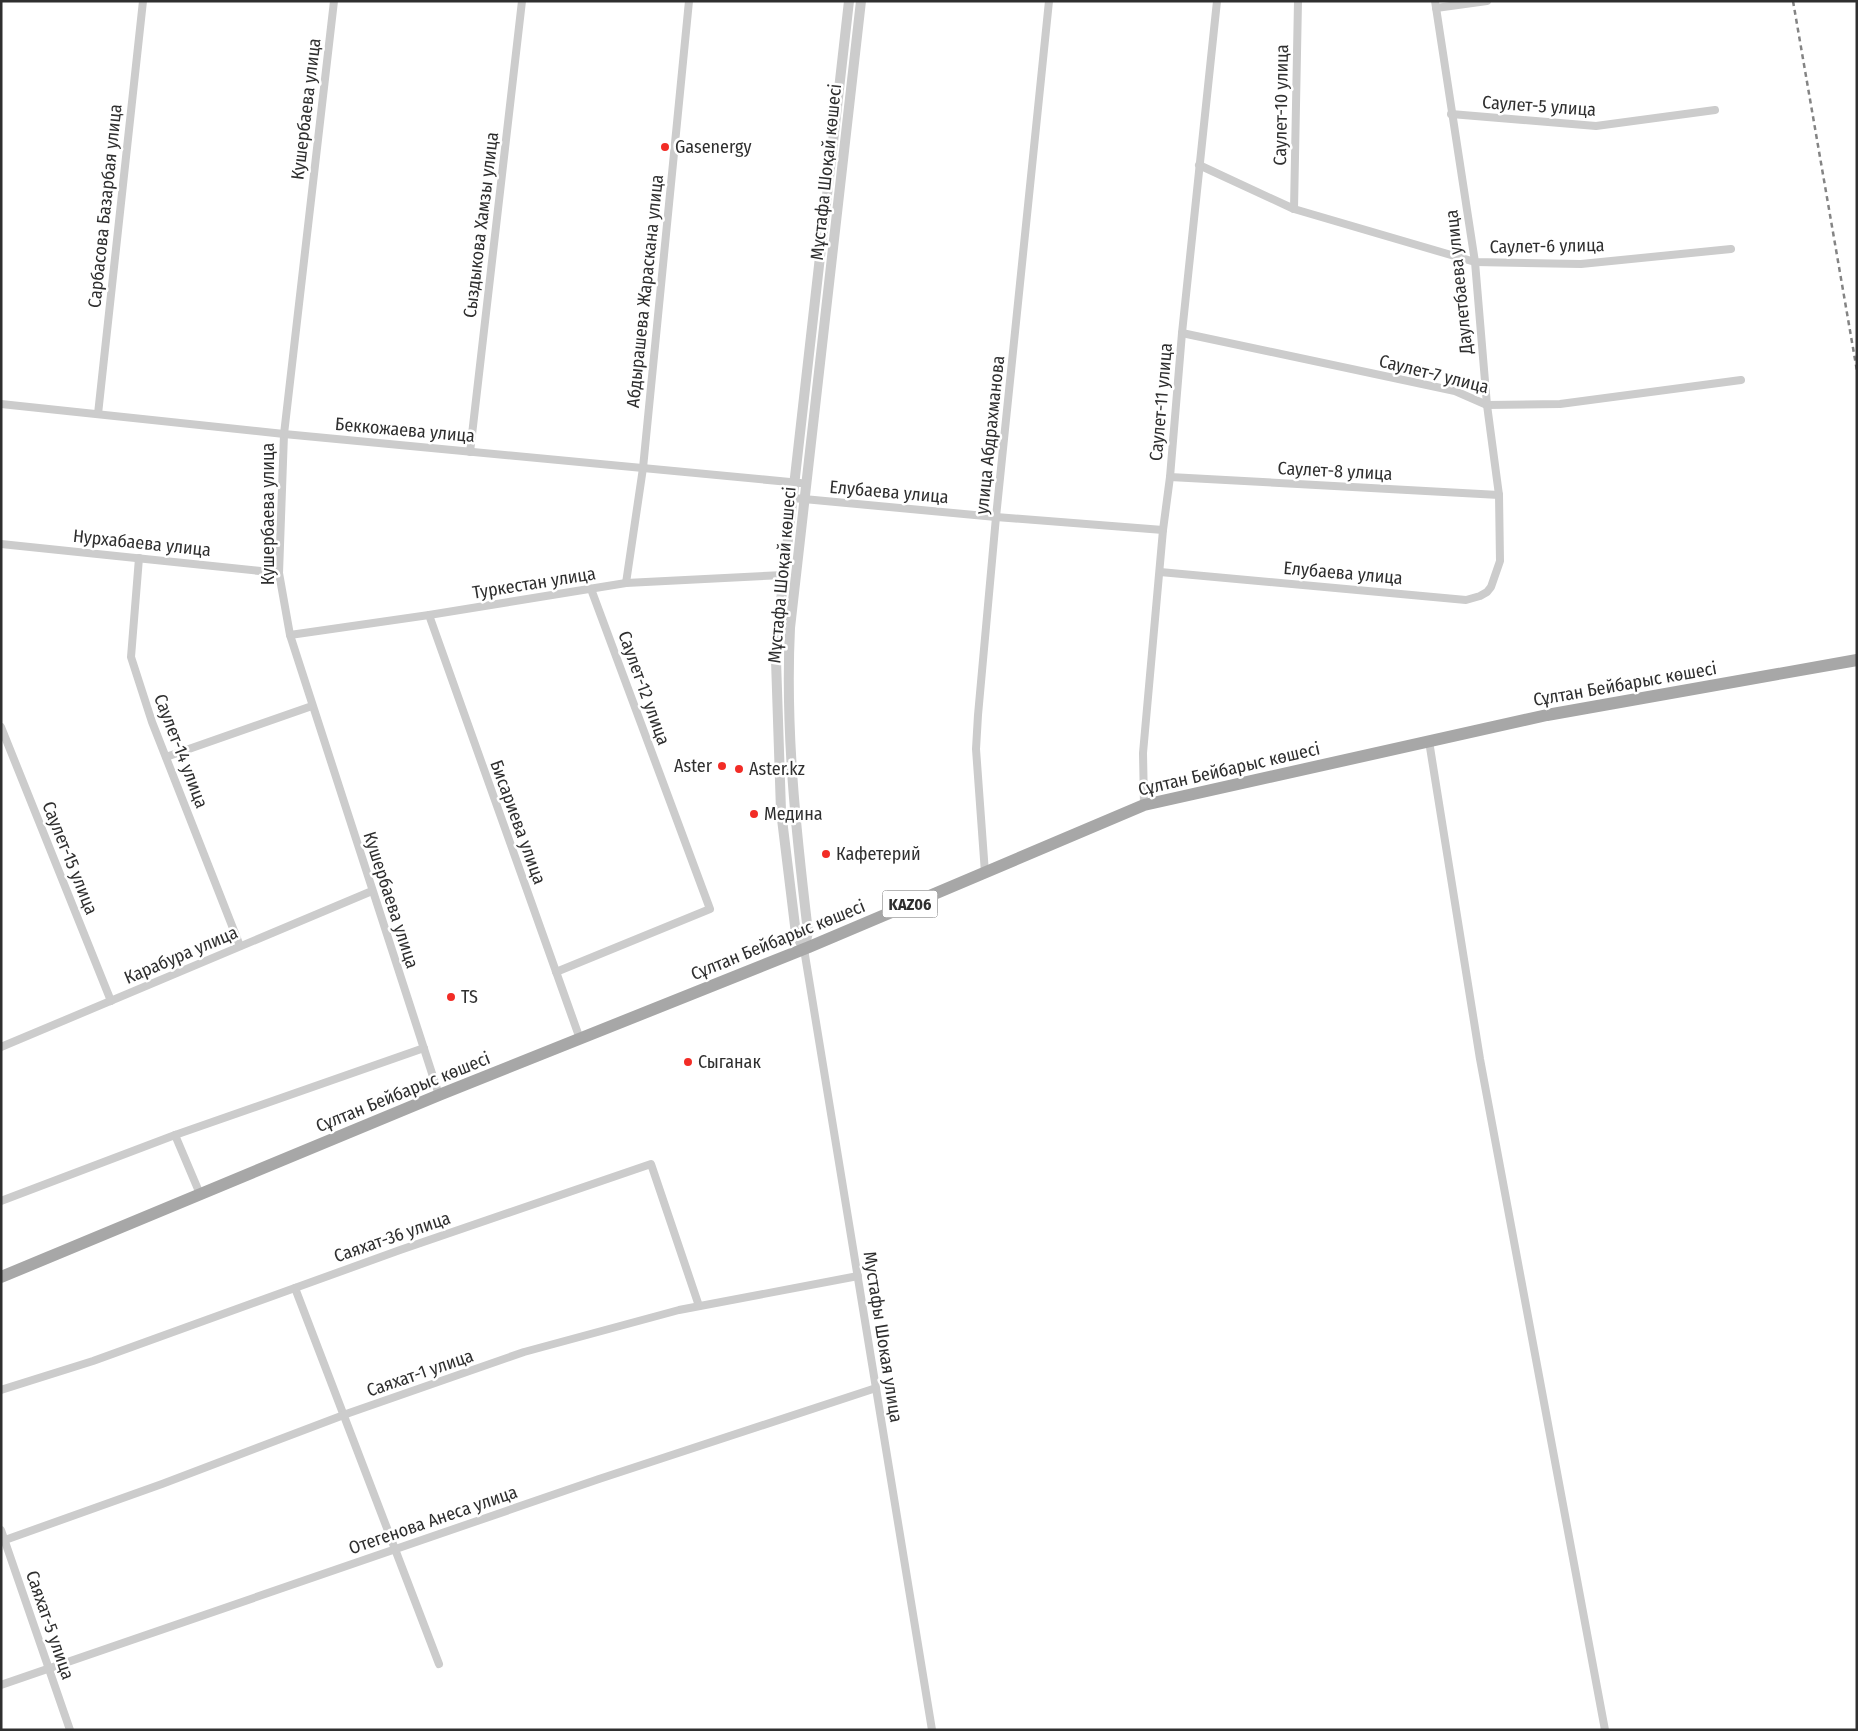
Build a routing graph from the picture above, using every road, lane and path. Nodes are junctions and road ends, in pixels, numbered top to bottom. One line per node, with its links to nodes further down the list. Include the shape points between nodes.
1 (143, 1): 22 (street, Сарбасова Базарбая улица)
2 (334, 1): 23 (street, Кушербаева улица)
3 (522, 1): 24 (street, Сыздыкова Хамзы улица)
4 (689, 1): 25 (street, Абдырашева Жараскана улица)
5 (848, 1): 27 (street, Мұстафа Шоқай көшесі)
6 (862, 1): 28 (street, Мұстафа Шоқай көшесі)
7 (1049, 1): 32 (street, улица Абдрахманова)
8 (1216, 1): 14 (street, Саулет-11 улица)
9 (1298, 1): 15 (street, Саулет-10 улица)
10 (1487, 1): 11 (street)
11 (1435, 5): 13 (street, Даулетбаева улица)
12 (1715, 110): 13 (street, Саулет-5 улица, via 1596,126)
13 (1451, 114): 17 (street, Даулетбаева улица)
14 (1199, 165): 15 (street, Саулет-6 улица); 18 (street, Саулет-11 улица)
15 (1294, 209): 17 (street, Саулет-6 улица)
16 (1731, 250): 17 (street, Саулет-6 улица, via 1581,264)
17 (1475, 262): 21 (street, Даулетбаева улица)
18 (1182, 334): 21 (street, Саулет-7 улица, via 1455,391); 26 (street, Саулет-11 улица)
19 (1741, 380): 21 (street, Саулет-7 улица, via 1560,404)
20 (1, 404): 22 (street, Беккожаева улица)
21 (1487, 404): 29 (street, Даулетбаева улица)
22 (98, 414): 23 (street, Беккожаева улица)
23 (284, 434): 24 (street, Беккожаева улица); 38 (street, Кушербаева улица)
24 (470, 452): 25 (street, Беккожаева улица)
25 (643, 468): 27 (street, Беккожаева улица); 40 (street, Абдырашева Жараскана улица)
26 (1170, 477): 29 (street, Саулет-8 улица); 33 (street, Саулет-11 улица)
27 (794, 482): 28 (street, Беккожаева улица); 30 (street, Мұстафа Шоқай көшесі)
28 (807, 484): 31 (street, Мұстафа Шоқай көшесі)
29 (1499, 495): 36 (street, Даулетбаева улица)
30 (793, 498): 31 (street, Елубаева улица); 39 (street, Мұстафа Шоқай көшесі)
31 (805, 500): 32 (street, Елубаева улица); 53 (street, Мұстафа Шоқай көшесі, via 789,660 794,810 808,932)
32 (996, 517): 33 (street, Елубаева улица); 50 (street, улица Абдрахманова, via 976,749)
33 (1163, 530): 37 (street, Саулет-11 улица)
34 (1, 544): 35 (street, Нурхабаева улица)
35 (139, 558): 38 (street, Нурхабаева улица); 48 (street, Саулет-14 улица, via 131,657)
36 (1500, 561): 37 (street, Елубаева улица, via 1487,592 1466,600)
37 (1160, 572): 49 (street, Саулет-11 улица, via 1143,753)
38 (279, 573): 43 (street, Кушербаева улица)
39 (784, 575): 40 (street, Туркестан улица); 53 (street, Мұстафа Шоқай көшесі, via 776,660 781,811 796,934)
40 (626, 583): 41 (street, Туркестан улица)
41 (591, 589): 42 (street, Туркестан улица); 54 (street, Саулет-12 улица, via 710,909)
42 (429, 615): 43 (street, Туркестан улица); 54 (street, Бисариева улица)
43 (290, 635): 45 (street, Кушербаева улица)
44 (1857, 660): 47 (main road, Сұлтан Бейбарыс көшесі / KAZ06, via 1547,715)
45 (312, 706): 48 (street); 51 (street, Кушербаева улица)
46 (1, 727): 55 (street, Саулет-15 улица)
47 (1429, 741): 49 (main road, Сұлтан Бейбарыс көшесі / KAZ06); 78 (street, via 1480,1058)
48 (166, 757): 52 (street, Саулет-14 улица)
49 (1144, 805): 50 (main road, Сұлтан Бейбарыс көшесі / KAZ06)
50 (985, 873): 53 (main road, Сұлтан Бейбарыс көшесі / KAZ06)
51 (372, 891): 52 (street, Карабура улица); 58 (street, Кушербаева улица)
52 (240, 946): 55 (street, Карабура улица)
53 (804, 949): 56 (main road, Сұлтан Бейбарыс көшесі / KAZ06); 63 (street, Мустафы Шокая улица)
54 (556, 972): 56 (street, Бисариева улица)
55 (111, 1001): 57 (street, Карабура улица)
56 (580, 1038): 59 (main road, Сұлтан Бейбарыс көшесі / KAZ06)
57 (1, 1047)
58 (424, 1048): 59 (street, Кушербаева улица); 60 (street)
59 (439, 1095): 61 (main road, Сұлтан Бейбарыс көшесі / KAZ06)
60 (175, 1135): 61 (street); 62 (street)
61 (200, 1194): 64 (main road, Сұлтан Бейбарыс көшесі / KAZ06)
62 (1, 1201)
63 (858, 1276): 66 (street, Саяхат-1 улица); 67 (street, Мустафы Шокая улица)
64 (1, 1277)
65 (295, 1288): 66 (street, Саяхат-36 улица, via 651,1164); 68 (street, Саяхат-36 улица, via 93,1361); 69 (street)
66 (699, 1306): 69 (street, Саяхат-1 улица, via 524,1352)
67 (876, 1388): 72 (street, Отегенова Анеса улица); 77 (street, Мустафы Шокая улица)
68 (1, 1390)
69 (344, 1415): 71 (street, Саяхат-1 улица); 72 (street)
70 (1, 1530): 71 (street, Саяхат-5 улица)
71 (5, 1540): 74 (street, Саяхат-5 улица)
72 (396, 1548): 73 (street); 74 (street, Отегенова Анеса улица)
73 (440, 1664)
74 (49, 1670): 75 (street, Отегенова Анеса улица); 76 (street, Саяхат-5 улица)
75 (1, 1685)
76 (70, 1730)
77 (932, 1730)
78 (1605, 1730)

